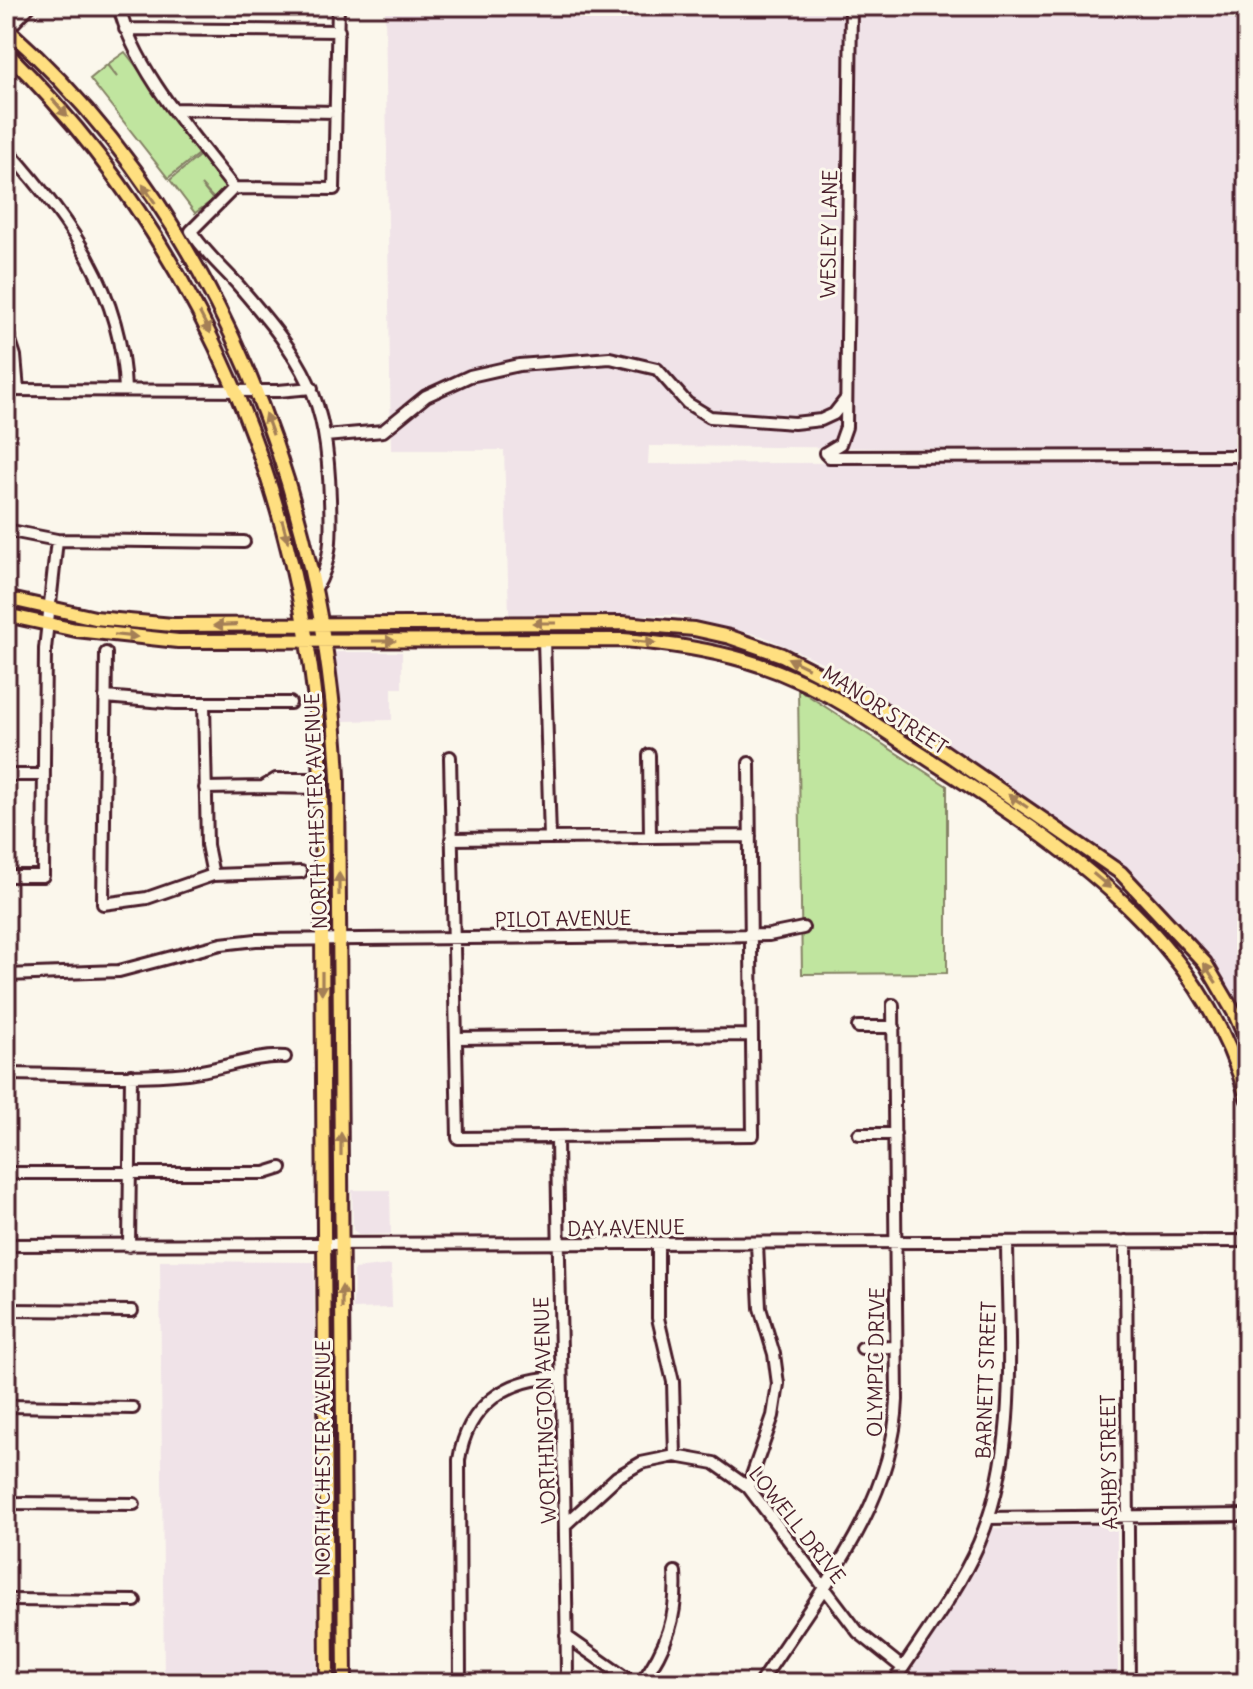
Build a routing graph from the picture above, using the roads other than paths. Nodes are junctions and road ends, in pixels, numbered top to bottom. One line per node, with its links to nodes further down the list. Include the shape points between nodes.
1 (30, 6): 5 (street, NORTH CHESTER AVENUE)
2 (119, 6): 6 (street)
3 (338, 6): 7 (street)
4 (851, 6): 22 (street, WESLEY LANE)
5 (7, 29): 10 (main road, NORTH CHESTER AVENUE)
6 (125, 29): 7 (street); 11 (street)
7 (339, 31): 12 (street)
8 (6, 52): 9 (main road, NORTH CHESTER AVENUE)
9 (22, 68): 10 (main road, via 44,77); 17 (main road, NORTH CHESTER AVENUE, one-way to 17, via 88,140 148,223)
10 (54, 75): 21 (main road, NORTH CHESTER AVENUE, one-way to 10, via 217,306 170,224 102,129)
11 (173, 109): 12 (street); 14 (street)
12 (336, 112): 14 (street, via 334,189)
13 (6, 148): 20 (street, via 59,212 102,280 117,324)
14 (234, 188): 16 (street, via 191,231 290,348)
15 (6, 328): 19 (street)
16 (312, 388): 21 (street); 23 (street)
17 (237, 389): 20 (street); 21 (street); 32 (main road, NORTH CHESTER AVENUE, one-way to 32, via 283,523)
18 (6, 390): 19 (street)
19 (18, 390): 20 (street)
20 (125, 390)
21 (256, 390): 28 (main road, NORTH CHESTER AVENUE, one-way to 21, via 284,464)
22 (845, 400): 23 (street, via 821,420 710,417 687,403 657,369 614,357 519,365 470,376 426,396 383,431); 24 (street, WESLEY LANE, via 844,433 840,444 825,453 829,457)
23 (325, 436): 28 (street, via 330,546 325,574)
24 (1247, 456)
25 (6, 530): 26 (street)
26 (57, 540): 27 (street); 30 (street)
27 (244, 542)
28 (316, 588): 33 (main road, NORTH CHESTER AVENUE)
29 (6, 598): 30 (main road, MANOR STREET)
30 (51, 610): 32 (main road, MANOR STREET, one-way to 30, via 153,624); 34 (street)
31 (6, 615): 34 (main road, MANOR STREET)
32 (303, 622): 33 (main road, MANOR STREET); 36 (main road, NORTH CHESTER AVENUE)
33 (321, 623): 37 (main road, NORTH CHESTER AVENUE); 67 (main road, MANOR STREET, one-way to 33, via 1205,963 1121,873 866,698 782,655 694,629 623,623)
34 (49, 625): 36 (main road, MANOR STREET, one-way to 36, via 178,641); 46 (street)
35 (544, 640): 37 (main road, MANOR STREET, one-way to 35); 51 (street); 71 (main road, MANOR STREET, one-way to 71, via 623,640 714,650 814,687 857,712 1077,861 1140,916 1206,1001)
36 (306, 641): 37 (main road, MANOR STREET); 47 (main road, NORTH CHESTER AVENUE)
37 (323, 642): 59 (main road, NORTH CHESTER AVENUE, one-way to 37, via 337,740)
38 (106, 653): 39 (street)
39 (105, 697): 41 (street); 54 (street, via 103,904 147,898)
40 (290, 703): 41 (street)
41 (204, 704): 48 (street)
42 (649, 755): 50 (street)
43 (450, 757): 52 (street)
44 (749, 763): 49 (street)
45 (6, 775): 46 (street)
46 (44, 775): 55 (street, via 43,876)
47 (321, 783): 48 (street, via 276,779 263,787); 58 (main road, NORTH CHESTER AVENUE)
48 (205, 788): 54 (street)
49 (750, 836): 50 (street); 57 (street)
50 (650, 837): 51 (street)
51 (550, 838): 52 (street)
52 (451, 839): 60 (street)
53 (301, 872): 54 (street)
54 (213, 875)
55 (6, 876)
56 (803, 928): 57 (street, PILOT AVENUE)
57 (751, 935): 60 (street, PILOT AVENUE); 65 (street)
58 (322, 938): 59 (street, PILOT AVENUE); 61 (street, PILOT AVENUE, via 221,944 106,973); 87 (main road, NORTH CHESTER AVENUE, one-way to 87)
59 (340, 938): 60 (street, PILOT AVENUE); 88 (main road, NORTH CHESTER AVENUE, one-way to 59)
60 (456, 938): 66 (street)
61 (6, 975)
62 (893, 1005): 64 (street, OLYMPIC DRIVE)
63 (858, 1027): 64 (street)
64 (894, 1027): 73 (street, OLYMPIC DRIVE)
65 (752, 1035): 66 (street); 74 (street, via 753,1135)
66 (457, 1038): 74 (street, via 458,1138)
67 (1247, 1041)
68 (285, 1057): 70 (street, via 186,1073)
69 (6, 1074): 70 (street)
70 (131, 1075): 77 (street)
71 (1247, 1098)
72 (859, 1134): 73 (street)
73 (895, 1134): 81 (street, OLYMPIC DRIVE)
74 (557, 1137): 86 (street, WORTHINGTON AVENUE)
75 (281, 1168): 77 (street, via 265,1173)
76 (6, 1173): 77 (street)
77 (130, 1174): 85 (street)
78 (1126, 1241): 79 (street, DAY AVENUE); 80 (street, DAY AVENUE); 105 (street, ASHBY STREET)
79 (1247, 1241)
80 (1007, 1242): 81 (street, DAY AVENUE); 106 (street, BARNETT STREET, via 1007,1423)
81 (896, 1243): 82 (street, DAY AVENUE); 91 (street, OLYMPIC DRIVE)
82 (757, 1244): 84 (street, DAY AVENUE); 100 (street, via 760,1308 778,1384 773,1416)
83 (6, 1245): 85 (street, DAY AVENUE)
84 (658, 1245): 86 (street, DAY AVENUE); 97 (street, via 658,1318 675,1395)
85 (129, 1246): 87 (street, DAY AVENUE)
86 (558, 1246): 88 (street, DAY AVENUE); 93 (street, WORTHINGTON AVENUE)
87 (324, 1247): 88 (street, DAY AVENUE); 96 (main road, NORTH CHESTER AVENUE)
88 (342, 1247): 98 (main road, NORTH CHESTER AVENUE, one-way to 88)
89 (6, 1310): 90 (street)
90 (132, 1311)
91 (896, 1347): 92 (street); 109 (street, OLYMPIC DRIVE, via 896,1414 883,1479 867,1516)
92 (862, 1348)
93 (561, 1377): 107 (street, WORTHINGTON AVENUE); 118 (street, via 506,1388 478,1412 465,1435 459,1460)
94 (6, 1406): 95 (street)
95 (133, 1408)
96 (325, 1431): 98 (main road, via 334,1468); 99 (main road, NORTH CHESTER AVENUE)
97 (675, 1456): 100 (street, LOWELL DRIVE, via 714,1463); 107 (street, LOWELL DRIVE, via 628,1470)
98 (344, 1472): 103 (main road, NORTH CHESTER AVENUE)
99 (326, 1480): 103 (main road); 110 (main road, NORTH CHESTER AVENUE)
100 (748, 1487): 109 (street, LOWELL DRIVE)
101 (6, 1503): 102 (street)
102 (134, 1504)
103 (344, 1515): 114 (main road, NORTH CHESTER AVENUE)
104 (1247, 1515): 105 (street)
105 (1128, 1516): 106 (street); 124 (street, ASHBY STREET)
106 (989, 1518): 115 (street, BARNETT STREET, via 962,1576)
107 (566, 1524): 113 (street, WORTHINGTON AVENUE)
108 (675, 1572): 121 (street, via 677,1599 670,1632)
109 (823, 1586): 115 (street, LOWELL DRIVE, via 858,1632); 122 (street, OLYMPIC DRIVE)
110 (326, 1587): 114 (main road); 116 (main road, NORTH CHESTER AVENUE)
111 (6, 1600): 112 (street)
112 (135, 1601)
113 (566, 1636): 119 (street, WORTHINGTON AVENUE); 120 (street)
114 (345, 1638): 117 (main road, NORTH CHESTER AVENUE)
115 (903, 1668): 123 (street, BARNETT STREET)
116 (327, 1683)
117 (345, 1683)
118 (460, 1683)
119 (567, 1683)
120 (633, 1683)
121 (641, 1683)
122 (760, 1683)
123 (893, 1683)
124 (1129, 1683)

